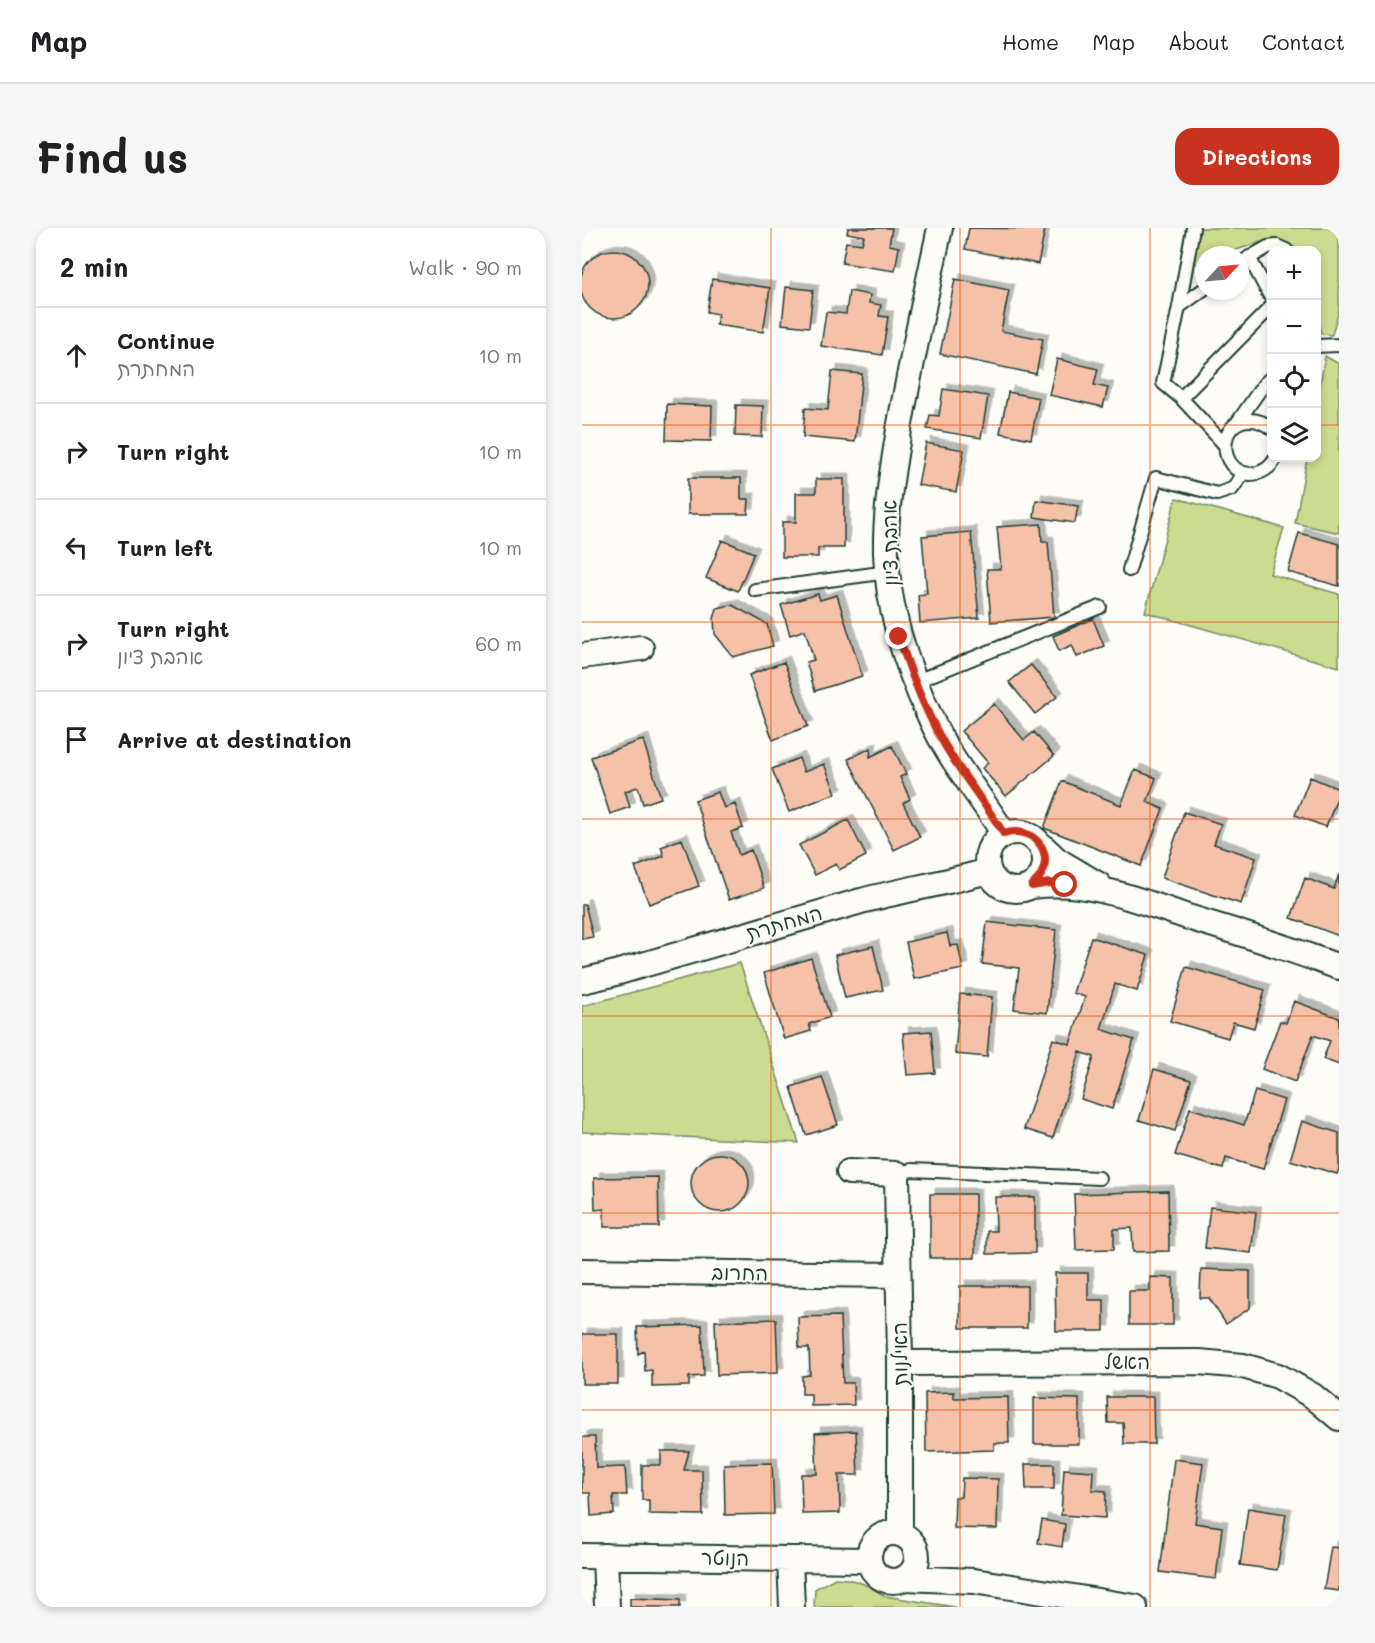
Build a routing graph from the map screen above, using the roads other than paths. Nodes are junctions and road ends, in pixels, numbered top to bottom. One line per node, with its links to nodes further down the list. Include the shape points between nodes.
1 (940, 228): 20 (street, אהבת ציון, via 890,485 886,519)
2 (1193, 228): 8 (lane)
3 (1267, 248): 4 (lane)
4 (1249, 257)
5 (1249, 267): 6 (lane)
6 (1267, 293)
7 (1195, 295): 8 (lane)
8 (1179, 307): 13 (lane, via 1163,383)
9 (1267, 311): 13 (lane)
10 (1339, 345): 11 (lane)
11 (1321, 346)
12 (1267, 381): 14 (lane)
13 (1181, 398): 16 (lane)
14 (1237, 423): 15 (lane, via 1254,420); 16 (lane)
15 (1267, 426)
16 (1224, 444): 18 (lane, via 1229,462)
17 (1273, 462): 18 (lane, via 1262,472)
18 (1244, 473): 19 (lane, via 1232,489 1216,494 1156,478)
19 (1129, 570)
20 (888, 572): 21 (lane); 25 (street, אהבת ציון, via 899,637)
21 (754, 590)
22 (1100, 607): 25 (lane)
23 (641, 648): 24 (street)
24 (582, 656)
25 (914, 682): 26 (street, אהבת ציון, via 953,759)
26 (1004, 834): 27 (street, via 1027,833); 28 (street, via 987,852)
27 (1041, 845): 29 (street, via 1044,867); 30 (street, via 1057,860)
28 (988, 871): 29 (street, via 993,880 1009,890); 32 (street, המחתרת, via 861,901)
29 (1032, 886): 30 (street, via 1057,884)
30 (1111, 892): 31 (street)
31 (1339, 967)
32 (582, 981)
33 (849, 1172): 34 (street)
34 (897, 1174): 35 (lane, via 911,1170); 37 (street, האילנות)
35 (1099, 1178)
36 (582, 1271): 37 (street, החרוב)
37 (898, 1275): 38 (street, האילנות)
38 (900, 1363): 39 (street, האשל, via 1199,1362 1243,1366 1278,1376 1313,1396); 40 (street, האילנות)
39 (1339, 1418)
40 (908, 1541): 43 (street, via 892,1532 884,1534 871,1544); 44 (street, via 916,1566); 45 (street, via 946,1570)
41 (593, 1556): 42 (street, הנוטר); 46 (street)
42 (790, 1559): 43 (street, הנוטר); 47 (street)
43 (868, 1560): 44 (street, via 882,1578)
44 (905, 1578): 45 (street)
45 (974, 1581): 48 (street)
46 (607, 1607)
47 (792, 1607)
48 (1135, 1607)

